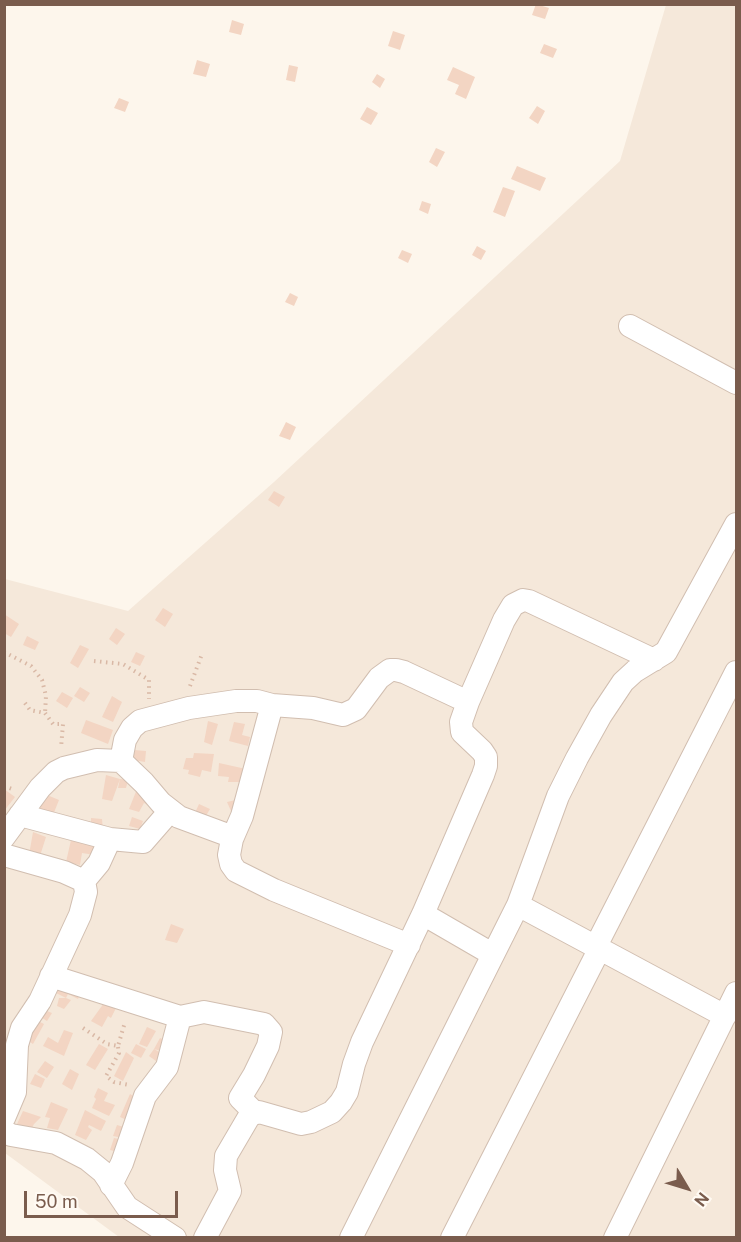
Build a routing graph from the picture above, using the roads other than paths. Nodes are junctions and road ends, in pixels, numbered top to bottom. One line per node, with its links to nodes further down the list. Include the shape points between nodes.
1 (630, 326): 2 (street)
2 (736, 383)
3 (736, 524): 4 (street, via 672,643)
4 (654, 660): 6 (street, via 523,600 508,611); 16 (street, via 623,682 596,724 558,796)
5 (736, 672): 19 (street)
6 (468, 702): 7 (street, via 396,670 384,673 356,709 343,715); 17 (street, via 461,727 482,751 486,766)
7 (272, 705): 8 (street, via 236,701 140,721 125,740); 12 (street)
8 (121, 761): 9 (street); 10 (street, via 97,760 64,768 48,779)
9 (170, 811): 12 (street, via 190,823); 13 (street, via 146,841)
10 (20, 815): 11 (street); 13 (street)
11 (4, 837)
12 (233, 837): 18 (street, via 229,855 236,871)
13 (110, 839): 15 (street, via 99,863)
14 (4, 855): 15 (street, via 46,866)
15 (84, 882): 21 (street, via 84,904)
16 (518, 905): 19 (street); 20 (street)
17 (423, 914): 18 (street); 20 (street)
18 (409, 945): 25 (street, via 363,1042 347,1092 332,1112 301,1124)
19 (598, 947): 23 (street); 32 (street)
20 (492, 954): 31 (street)
21 (51, 976): 24 (street); 26 (street, via 22,1028 17,1045 15,1092)
22 (736, 993): 23 (street)
23 (725, 1016): 33 (street)
24 (180, 1017): 25 (street, via 204,1012 268,1027 268,1046 240,1098); 28 (street, via 167,1067 145,1096)
25 (255, 1113): 30 (street, via 226,1156 230,1191)
26 (4, 1118)
27 (4, 1131): 28 (street, via 49,1141 75,1152 95,1164)
28 (111, 1185): 29 (street, via 127,1207)
29 (176, 1238)
30 (205, 1238)
31 (351, 1238)
32 (452, 1238)
33 (615, 1238)

